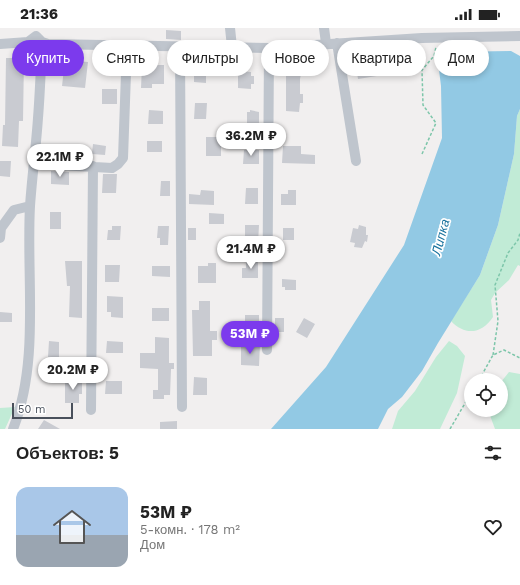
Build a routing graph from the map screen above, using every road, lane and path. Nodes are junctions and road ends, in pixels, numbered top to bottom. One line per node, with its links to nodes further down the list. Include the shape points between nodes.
1 (230, 28): 6 (street)
2 (324, 28): 8 (street)
3 (37, 35): 9 (street, via 28,42); 10 (street, via 48,44); 20 (street, via 38,118)
4 (520, 36): 5 (street)
5 (438, 37): 8 (street); 11 (path, via 434,56)
6 (231, 40)
7 (329, 43): 8 (street)
8 (332, 43): 17 (street)
9 (0, 44)
10 (92, 45)
11 (426, 65)
12 (126, 76): 19 (street, via 123,158 112,168)
13 (180, 76): 28 (street)
14 (268, 76): 23 (street)
15 (422, 76): 16 (path, via 423,105 436,124)
16 (422, 154)
17 (356, 160)
18 (59, 165): 19 (street)
19 (93, 166): 29 (street)
20 (30, 206): 22 (street, via 14,210 1,228); 30 (street, via 29,335 25,383)
21 (520, 233): 24 (path, via 508,253 495,285 498,321)
22 (0, 238)
23 (267, 350)
24 (493, 355): 25 (path, via 504,350); 26 (path)
25 (520, 358)
26 (483, 373)
27 (464, 405): 31 (path)
28 (182, 407)
29 (91, 410)
30 (14, 429)
31 (450, 429)

